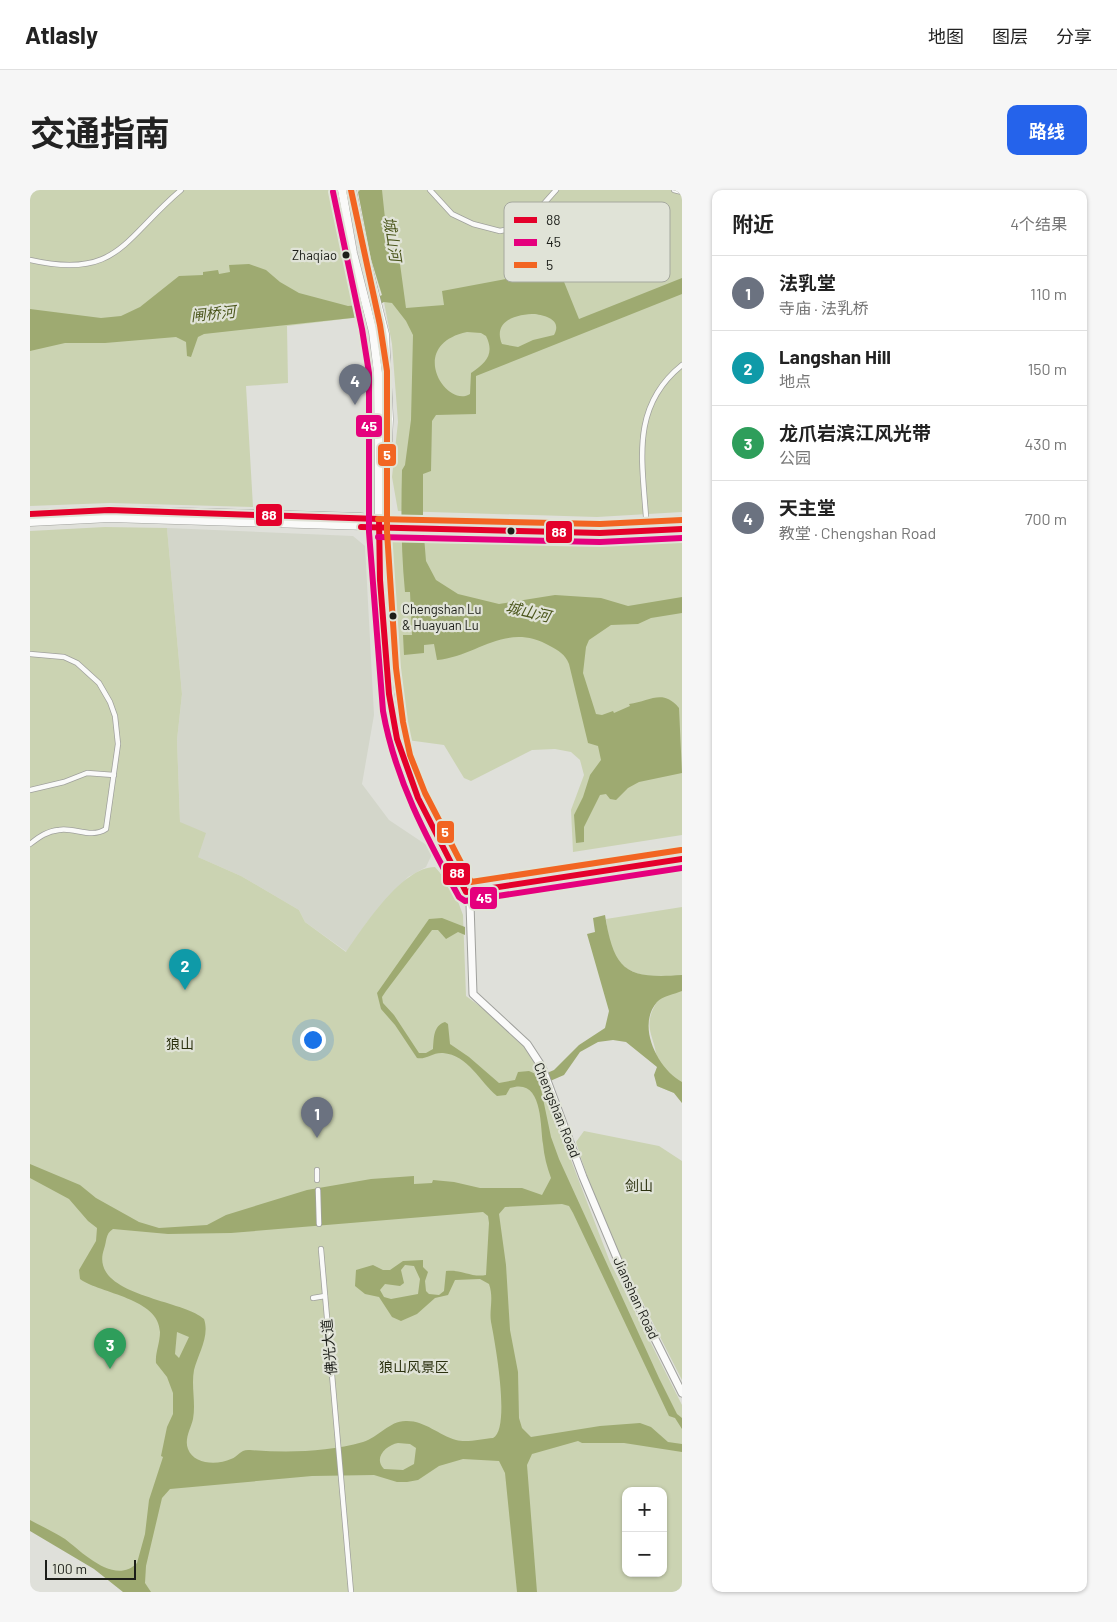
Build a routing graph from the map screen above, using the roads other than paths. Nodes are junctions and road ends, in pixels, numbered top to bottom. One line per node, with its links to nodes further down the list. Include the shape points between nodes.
1 (181, 190): 10 (street, via 125,245 102,261 63,265)
2 (342, 190): 14 (main road, Chengshan Road, via 353,252 369,311 378,373)
3 (352, 190): 14 (main road, Chengshan Road, via 385,334 389,419 386,502)
4 (430, 190): 9 (street, via 452,214 472,224)
5 (556, 190): 8 (street)
6 (674, 190): 7 (street)
7 (682, 192)
8 (545, 202)
9 (504, 230)
10 (30, 260)
11 (682, 365): 13 (street, via 660,386 647,412 642,447)
12 (30, 514): 14 (main road, via 109,510)
13 (646, 517)
14 (379, 518): 17 (main road); 19 (street, Chengshan Road)
15 (682, 520): 18 (main road, via 601,525)
16 (30, 522): 19 (main road, via 110,518)
17 (398, 525): 18 (main road); 19 (main road)
18 (424, 525): 20 (main road, via 600,533)
19 (378, 528): 26 (street, Chengshan Road, via 388,678 397,738 409,775)
20 (682, 529)
21 (30, 654): 22 (street, via 69,659 103,688 117,729)
22 (114, 775): 23 (street, via 87,773); 24 (street, via 106,830 88,833 59,830)
23 (30, 790)
24 (30, 844)
25 (682, 859): 26 (street)
26 (466, 892): 30 (street, Chengshan Road, via 470,904 473,994 527,1044 542,1067)
27 (317, 1170): 28 (street)
28 (317, 1180)
29 (318, 1190): 31 (street)
30 (594, 1202): 35 (street, Jianshan Road, via 630,1289)
31 (319, 1224)
32 (321, 1249): 33 (street, 佛光大道)
33 (325, 1296): 34 (street); 36 (street, 佛光大道)
34 (314, 1298)
35 (682, 1393)
36 (351, 1592)

